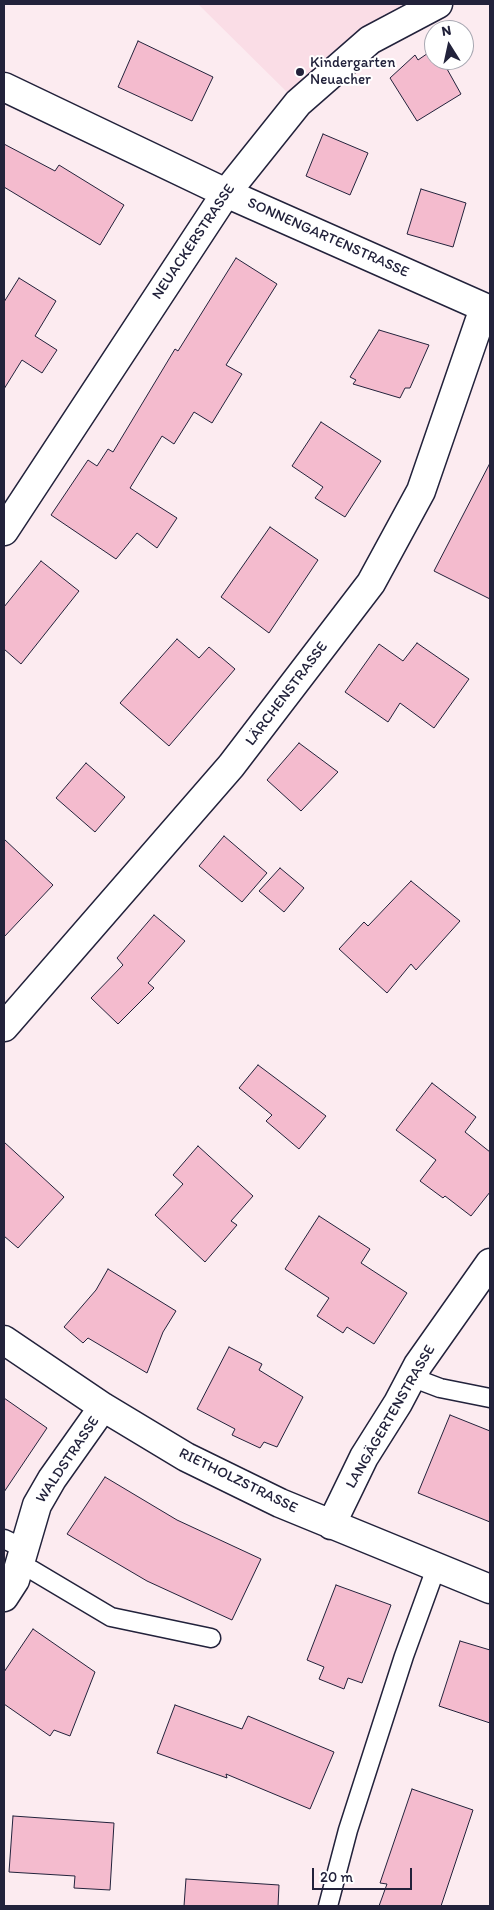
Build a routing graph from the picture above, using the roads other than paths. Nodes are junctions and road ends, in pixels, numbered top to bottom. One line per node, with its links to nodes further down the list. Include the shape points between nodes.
1 (438, 4): 3 (street, NEUACKERSTRASSE, via 370,40 298,103)
2 (4, 87): 3 (street, SONNENGARTENSTRASSE)
3 (226, 193): 4 (street, SONNENGARTENSTRASSE); 5 (street, NEUACKERSTRASSE)
4 (487, 309): 6 (street, LÄRCHENSTRASSE, via 421,491 371,583 231,766)
5 (4, 531)
6 (4, 1027)
7 (490, 1263): 9 (street, LANGÄGERTENSTRASSE)
8 (4, 1340): 11 (street, RIETHOLZSTRASSE)
9 (411, 1377): 10 (lane, via 440,1388); 12 (street, LANGÄGERTENSTRASSE, via 364,1458)
10 (490, 1398)
11 (103, 1407): 12 (street, RIETHOLZSTRASSE, via 186,1457); 13 (street, WALDSTRASSE, via 36,1505)
12 (331, 1524): 14 (street, RIETHOLZSTRASSE)
13 (15, 1551): 16 (street, WALDSTRASSE, via 15,1580); 17 (lane, via 32,1570 111,1617)
14 (436, 1568): 15 (street, RIETHOLZSTRASSE); 18 (lane, via 351,1821)
15 (490, 1589)
16 (4, 1597)
17 (211, 1638)
18 (328, 1906)

